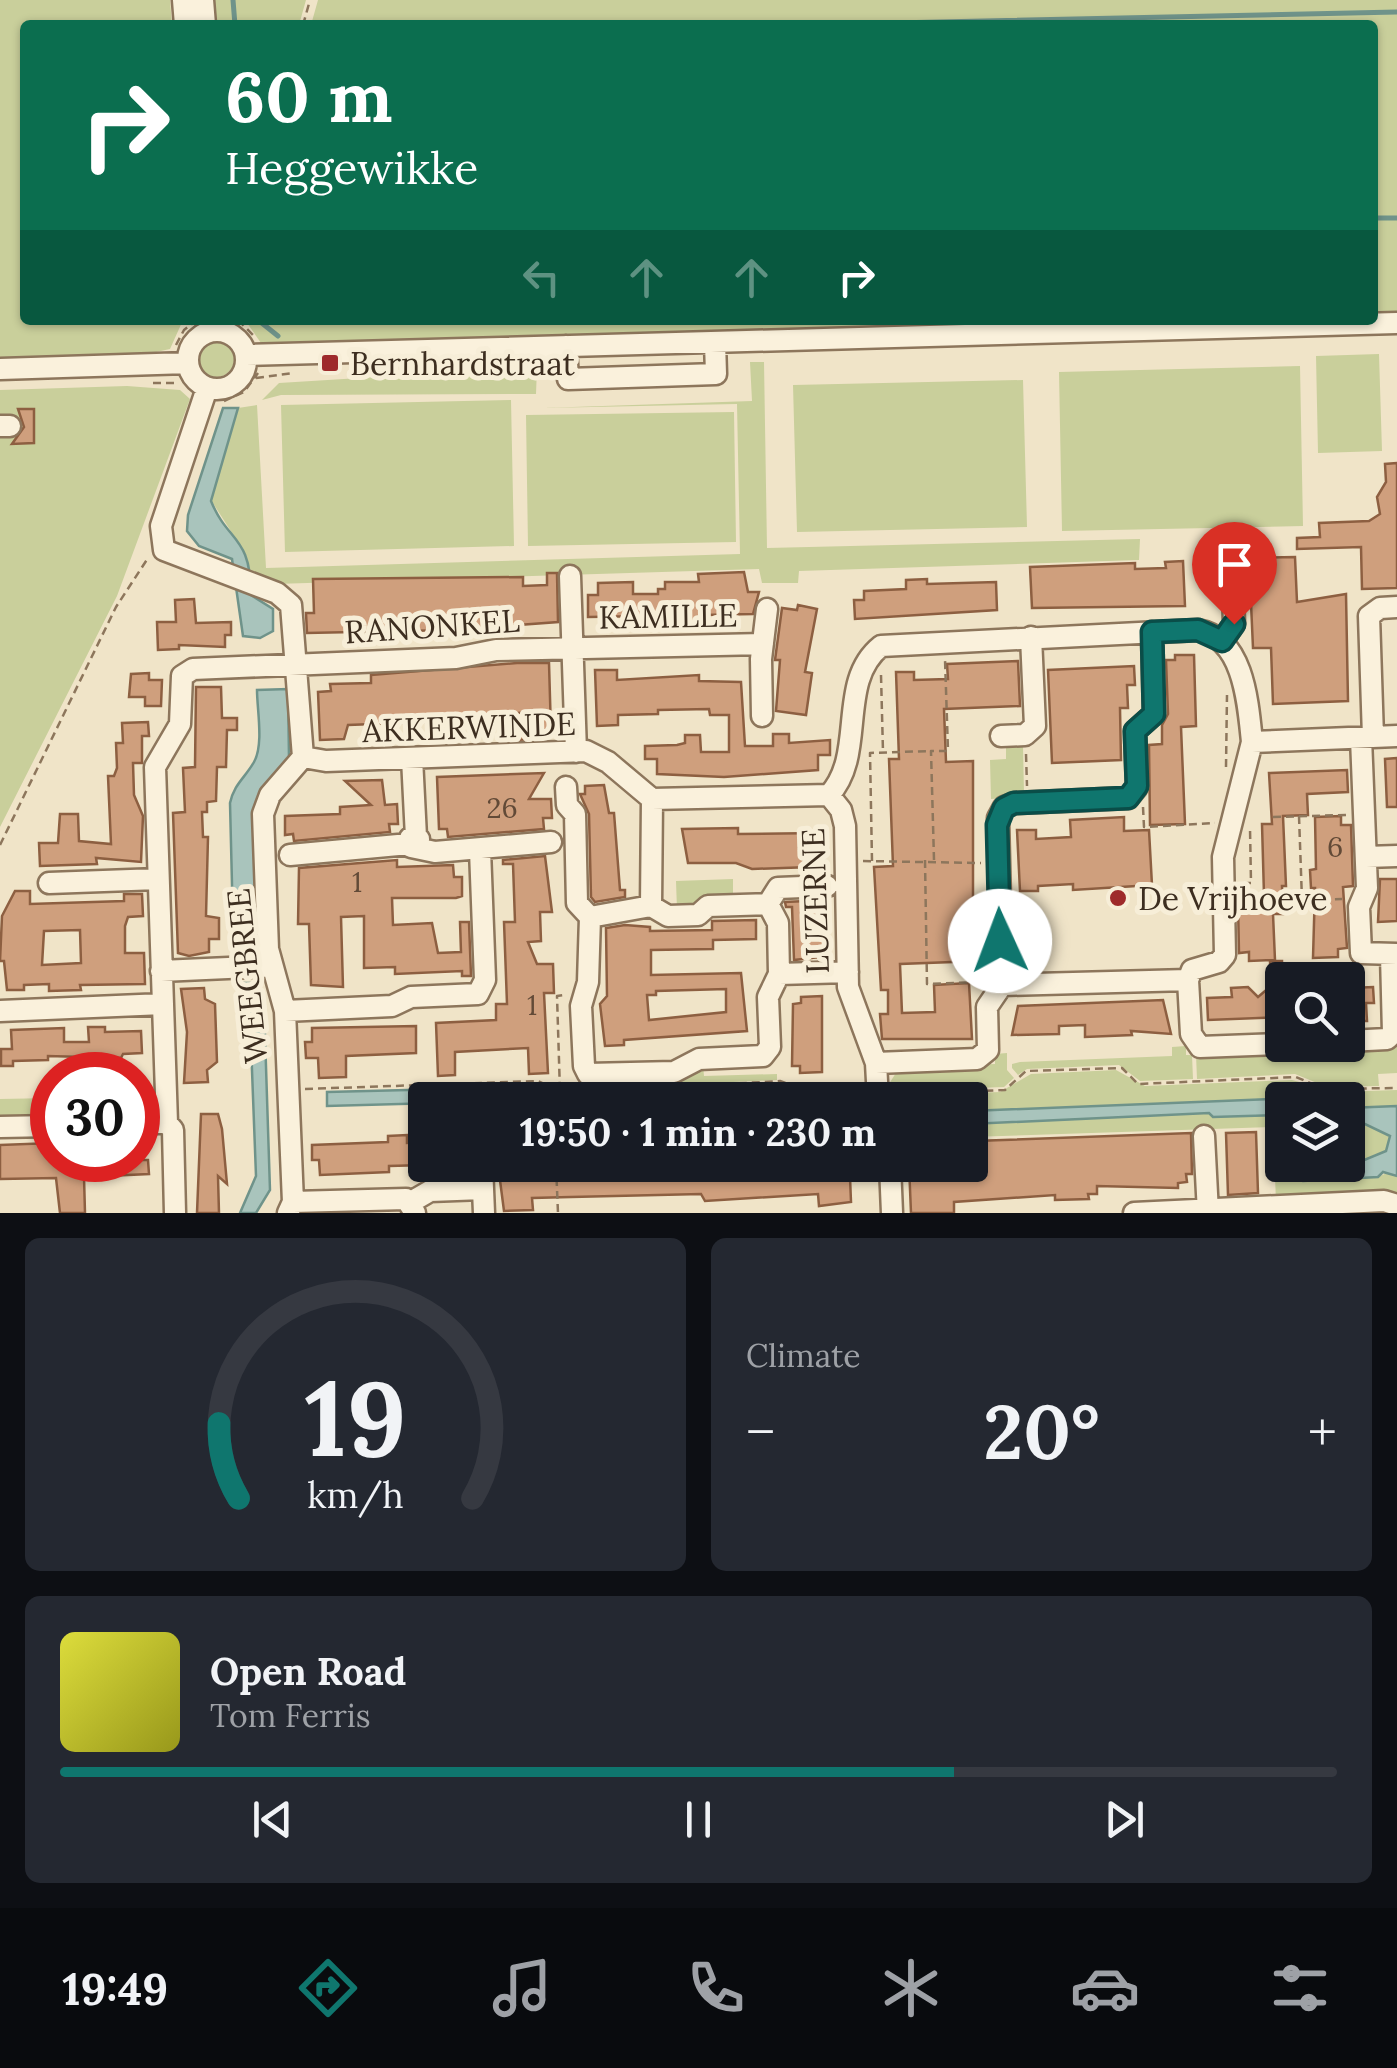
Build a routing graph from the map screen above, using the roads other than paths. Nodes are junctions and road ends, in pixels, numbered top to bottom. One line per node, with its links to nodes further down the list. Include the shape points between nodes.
1 (196, 325): 7 (street)
2 (234, 325): 6 (street)
3 (1325, 325): 4 (street)
4 (715, 342): 5 (street); 5 (street, via 716,374 568,380)
5 (566, 346): 6 (street)
6 (246, 355): 9 (street, via 238,380)
7 (188, 363): 8 (street); 9 (street)
8 (0, 370)
9 (205, 394): 19 (street, via 161,526 164,550 285,598)
10 (1232, 560): 16 (street, via 1234,624)
11 (570, 576): 18 (street, KAMILLE)
12 (1397, 607): 23 (street, via 1370,616)
13 (768, 609): 17 (street, KAMILLE)
14 (1152, 632): 15 (street); 16 (street, via 1198,630); 49 (street, via 1154,714 1135,731 1137,786 1128,798 1027,802 1004,808 998,818)
15 (1031, 638): 21 (street, via 1035,726 1025,735); 29 (street, via 881,646 868,656 859,674 846,768)
16 (1222, 641): 24 (street, via 1234,656)
17 (763, 644): 18 (street, KAMILLE); 20 (street, KAMILLE)
18 (573, 647): 19 (street, RANONKEL); 25 (street, KAMILLE)
19 (296, 666): 26 (street); 37 (street, RANONKEL, via 194,669 178,682 180,724 154,767)
20 (762, 716)
21 (1001, 736)
22 (1397, 736): 23 (street)
23 (1367, 738): 24 (street); 36 (street)
24 (1252, 742): 48 (street, via 1223,857 1225,956 1192,970)
25 (576, 752): 27 (street, AKKERWINDE); 30 (street, AKKERWINDE, via 596,755)
26 (303, 757): 27 (street, AKKERWINDE); 44 (street, WEEGBREE, via 265,804)
27 (412, 758): 31 (street)
28 (566, 787): 42 (street, via 575,814 577,903)
29 (830, 796): 30 (street); 46 (street, LUZERNE, via 845,826)
30 (652, 799): 41 (street)
31 (414, 842): 33 (street, via 435,852); 34 (street)
32 (551, 842): 33 (street)
33 (480, 850): 51 (street, via 485,980 478,994)
34 (290, 854)
35 (1397, 856): 36 (street)
36 (1366, 857): 43 (street, via 1361,953)
37 (158, 879): 38 (street); 45 (street)
38 (49, 882)
39 (827, 886): 40 (street, via 778,888)
40 (768, 904): 41 (street, via 708,906 698,915 668,916); 47 (street, via 778,923)
41 (652, 906): 42 (street)
42 (590, 917): 47 (street, via 583,1057 588,1074 674,1072 700,1058 763,1056 770,1047 768,997)
43 (1394, 954): 53 (street, via 1393,1033)
44 (271, 966): 45 (street); 51 (street, WEEGBREE)
45 (162, 972): 50 (street)
46 (848, 972): 47 (street); 55 (street, LUZERNE)
47 (779, 974)
48 (1188, 980): 49 (street); 54 (street, via 1191,1034 1200,1047)
49 (1002, 983): 55 (street, via 987,1007 984,1056)
50 (163, 1004): 52 (street); 58 (street)
51 (285, 1010): 66 (street, WEEGBREE)
52 (0, 1012)
53 (1365, 1040)
54 (1265, 1045)
55 (876, 1064): 56 (street, LUZERNE)
56 (877, 1082)
57 (160, 1123): 58 (street)
58 (167, 1123): 69 (street, via 173,1130)
59 (30, 1126): 60 (street)
60 (0, 1127)
61 (1204, 1136): 68 (street)
62 (483, 1182): 64 (street)
63 (891, 1182): 71 (street)
64 (483, 1190): 67 (street, via 430,1191); 70 (street)
65 (1397, 1204): 68 (street)
66 (291, 1208): 67 (street, via 396,1198)
67 (413, 1208)
68 (1208, 1211): 72 (street)
69 (176, 1213)
70 (484, 1213)
71 (892, 1213)
72 (1134, 1213)

